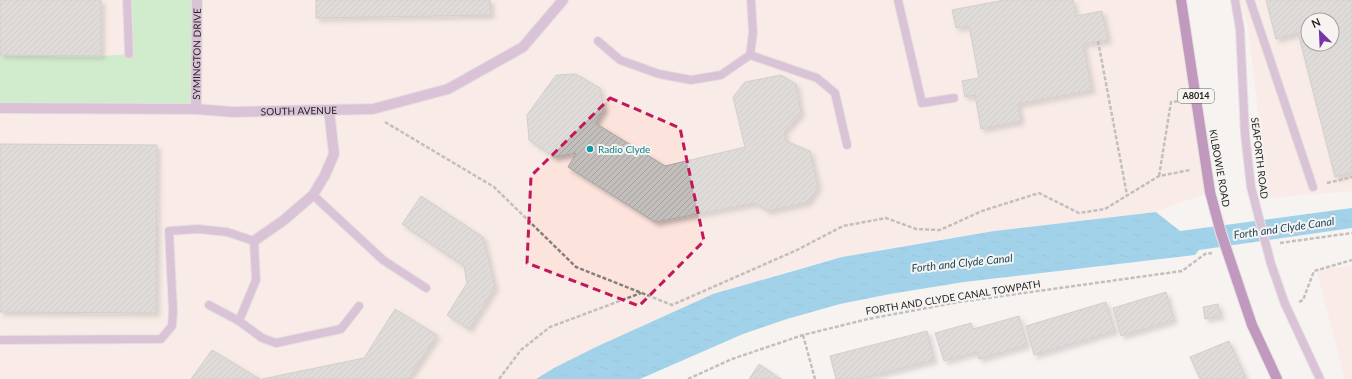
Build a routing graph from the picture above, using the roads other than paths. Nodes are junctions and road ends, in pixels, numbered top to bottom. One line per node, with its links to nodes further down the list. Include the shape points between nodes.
1 (127, 0): 10 (lane)
2 (197, 0): 14 (street, SYMINGTON DRIVE)
3 (563, 0): 15 (street, SOUTH AVENUE, via 523,47 448,89 373,109)
4 (751, 0): 11 (lane, via 753,33)
5 (898, 0): 12 (lane, via 922,103)
6 (1180, 0): 25 (main road, KILBOWIE ROAD / A8014, bridge, via 1210,192 1252,325)
7 (1235, 0): 26 (lane, SEAFORTH ROAD, bridge, via 1240,29 1245,134 1251,187 1271,264 1285,304)
8 (1250, 0): 17 (lane)
9 (598, 41): 11 (lane, via 620,60 659,74 691,80 721,75)
10 (129, 54)
11 (750, 55): 16 (lane, via 817,78 836,93)
12 (954, 98)
13 (0, 108): 14 (street, SOUTH AVENUE)
14 (196, 108): 15 (street, SOUTH AVENUE, via 233,112)
15 (329, 110): 18 (street, via 334,154)
16 (847, 145)
17 (1313, 187)
18 (313, 195): 19 (street); 20 (lane, via 383,260)
19 (254, 241): 23 (lane, via 256,280); 24 (lane, via 227,232 169,231 172,326 161,339)
20 (426, 288)
21 (209, 305): 23 (lane)
22 (359, 306): 23 (lane, via 341,329 276,343 262,338)
23 (238, 321)
24 (0, 340)
25 (1277, 379)
26 (1320, 379)

